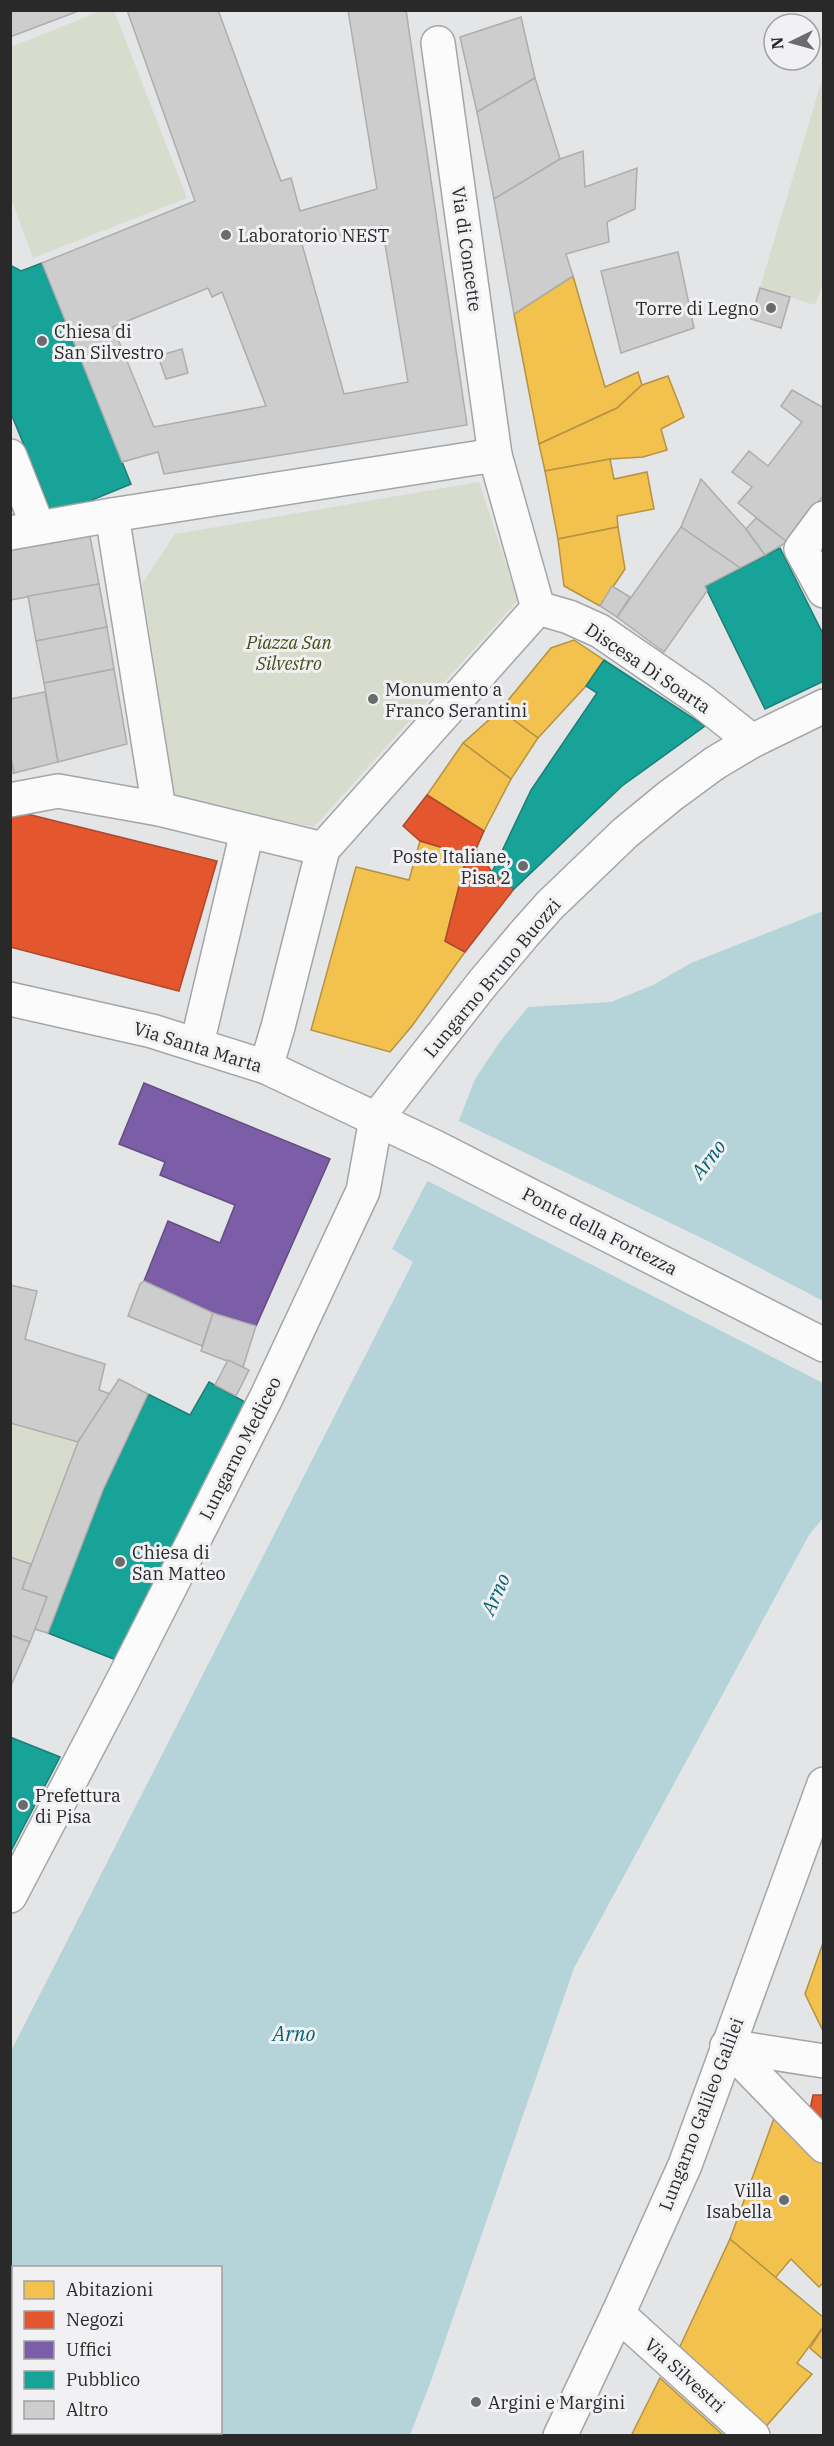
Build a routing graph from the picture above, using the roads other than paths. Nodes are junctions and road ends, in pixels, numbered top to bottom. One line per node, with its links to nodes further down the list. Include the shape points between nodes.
1 (438, 43): 2 (street, Via di Concette)
2 (495, 455): 4 (street); 8 (street)
3 (10, 456): 6 (street)
4 (112, 515): 6 (street); 12 (street)
5 (824, 518): 7 (street, via 801,549)
6 (24, 530)
7 (824, 591)
8 (538, 608): 10 (street, Discesa Di Soarta, via 600,631); 14 (street)
9 (824, 706): 10 (street, Lungarno Bruno Buozzi)
10 (752, 741): 18 (street, Lungarno Bruno Buozzi, via 670,796 550,905)
11 (10, 800): 12 (street, via 58,791)
12 (159, 810): 13 (street)
13 (247, 832): 14 (street); 16 (street)
14 (322, 849): 17 (street)
15 (10, 999): 16 (street, Via Santa Marta)
16 (197, 1044): 17 (street, Via Santa Marta)
17 (266, 1067): 18 (street, Via Santa Marta)
18 (376, 1119): 19 (street, Ponte della Fortezza); 21 (street, Lungarno Mediceo, via 363,1191 308,1310)
19 (824, 1345)
20 (824, 1784): 22 (street, Lungarno Galileo Galilei)
21 (10, 1896)
22 (727, 2046): 23 (street); 24 (street); 25 (street, Lungarno Galileo Galilei, via 685,2165)
23 (824, 2061)
24 (824, 2146)
25 (618, 2314): 26 (street, Lungarno Galileo Galilei); 27 (street, Via Silvestri)
26 (560, 2436)
27 (753, 2436)

